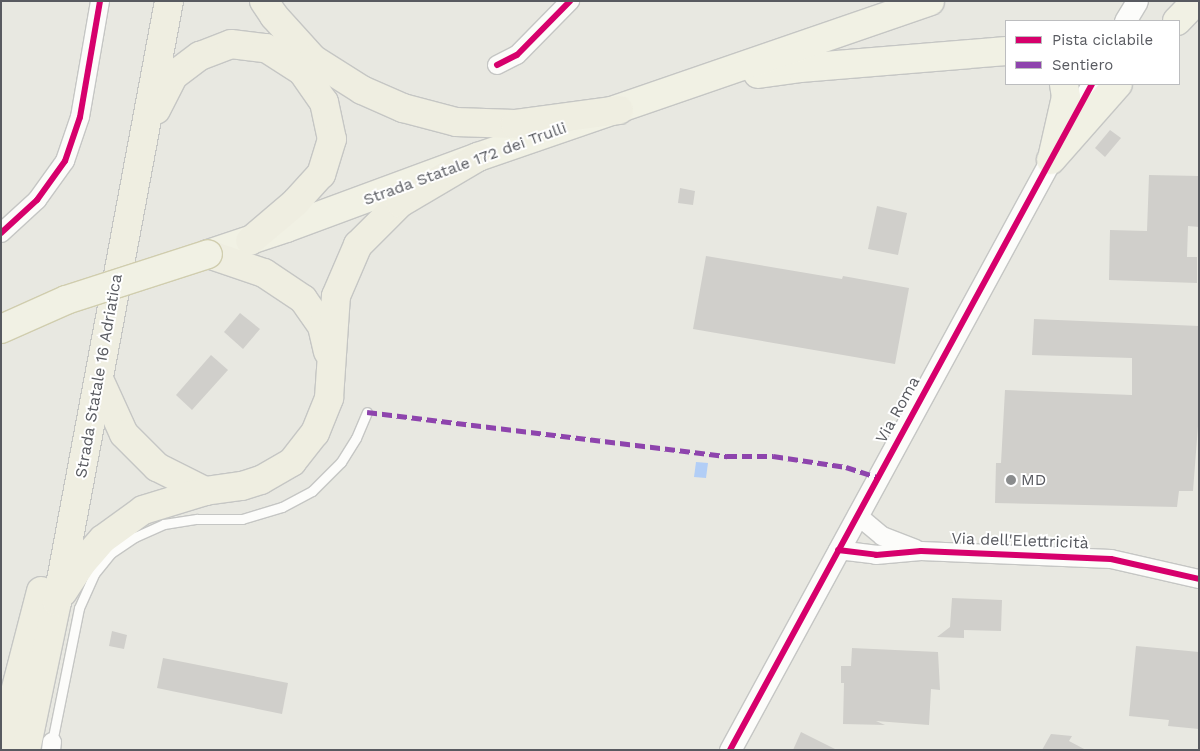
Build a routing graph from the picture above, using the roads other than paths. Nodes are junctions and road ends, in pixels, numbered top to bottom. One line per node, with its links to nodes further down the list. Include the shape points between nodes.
1 (100, 1): 23 (street, via 80,118 65,161 37,200)
2 (153, 1): 34 (highway, Strada Statale 16 Adriatica)
3 (168, 1): 20 (highway, Strada Statale 16 Adriatica)
4 (264, 1): 19 (highway, via 313,59 362,90 403,108 456,122 516,124)
5 (570, 1): 14 (street, via 517,55)
6 (901, 1): 12 (main road)
7 (930, 1): 12 (main road, Strada Statale 172 dei Trulli)
8 (1136, 1): 10 (street)
9 (1196, 1): 11 (main road)
10 (1126, 20)
11 (1178, 20)
12 (819, 40): 15 (main road, Strada Statale 172 dei Trulli)
13 (1005, 51): 15 (main road, via 800,68)
14 (497, 65)
15 (697, 83): 19 (main road, Strada Statale 172 dei Trulli)
16 (1064, 85): 22 (main road, via 1066,97)
17 (1091, 85): 22 (street, Via Roma)
18 (1117, 85): 22 (main road)
19 (619, 110): 21 (main road, Strada Statale 172 dei Trulli)
20 (141, 141): 24 (highway, via 173,76 200,56 231,44 266,48 302,71 324,102 332,139 321,174 296,202); 28 (highway, Strada Statale 16 Adriatica)
21 (478, 157): 24 (main road, Strada Statale 172 dei Trulli); 27 (highway, via 400,203 358,245 336,296)
22 (1051, 160): 31 (street, Via Roma)
23 (1, 233)
24 (250, 240): 25 (main road, Strada Statale 172 dei Trulli)
25 (208, 254): 26 (main road, Strada Statale 172 dei Trulli, bridge, via 66,300); 27 (highway, via 264,273 303,299 322,326)
26 (1, 329)
27 (331, 367): 30 (highway, via 329,398 315,433 292,462 261,480)
28 (98, 379): 30 (highway, via 124,434 157,468); 36 (highway, Strada Statale 16 Adriatica)
29 (367, 412): 38 (lane, via 341,462 312,492 282,508 242,519 197,519 164,524 135,537 111,553 94,574 79,608)
30 (205, 491): 36 (highway, via 143,510 103,540 81,564)
31 (857, 515): 32 (street, Via Roma); 33 (street, Via dell'Elettricità, via 882,536)
32 (838, 550): 33 (street, Via dell'Elettricità, via 876,555); 41 (street, Via Roma)
33 (921, 551): 35 (street, Via dell'Elettricità, via 1111,559)
34 (50, 556): 37 (highway); 39 (highway, Strada Statale 16 Adriatica)
35 (1199, 579)
36 (57, 602): 40 (highway, Strada Statale 16 Adriatica)
37 (1, 746)
38 (52, 746)
39 (11, 750)
40 (26, 750)
41 (730, 750)

